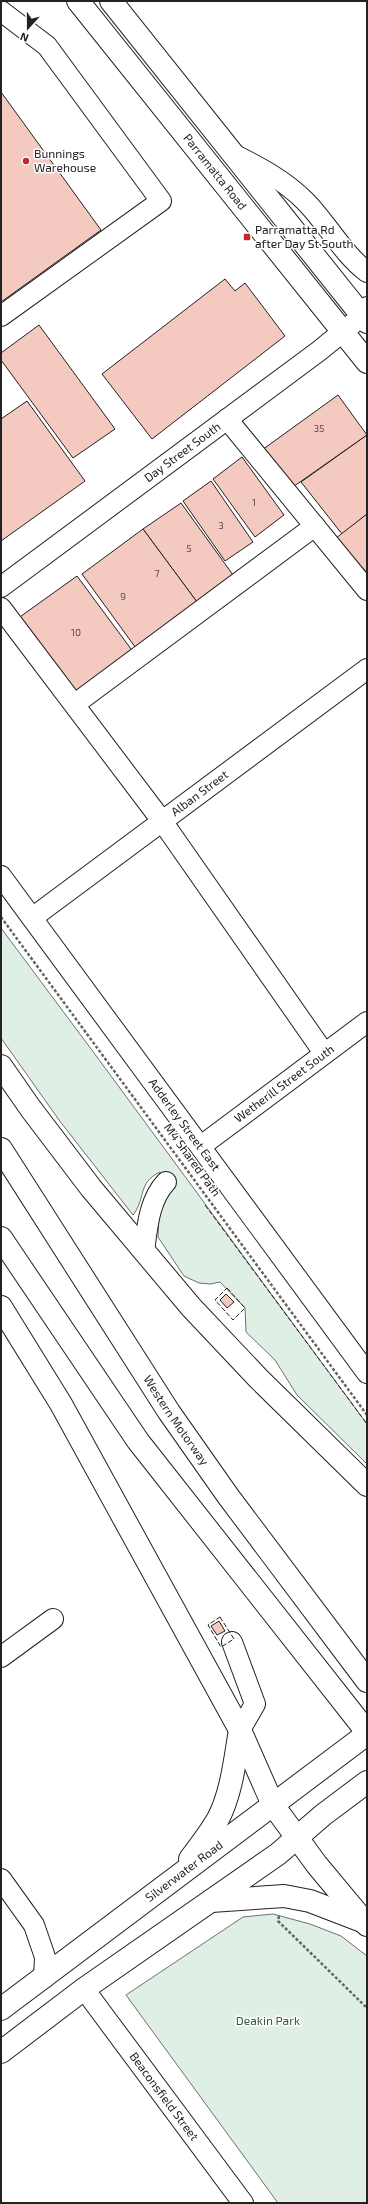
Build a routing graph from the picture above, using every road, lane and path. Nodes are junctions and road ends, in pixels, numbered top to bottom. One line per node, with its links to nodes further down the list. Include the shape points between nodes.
1 (78, 1): 8 (highway, Parramatta Road)
2 (111, 1): 4 (highway, Parramatta Road)
3 (1, 11): 6 (street, via 47,46 161,201)
4 (233, 154): 5 (street, via 270,172 306,201 356,263); 7 (highway, Parramatta Road)
5 (367, 272)
6 (1, 316)
7 (366, 316): 8 (street, Day Street South)
8 (343, 332): 9 (highway, Parramatta Road); 10 (street, Day Street South)
9 (367, 362)
10 (227, 419): 11 (street); 12 (street, Day Street South)
11 (315, 526): 13 (street); 16 (street)
12 (1, 587)
13 (367, 590)
14 (1, 608): 16 (street)
15 (367, 670): 17 (street, Alban Street)
16 (75, 704): 17 (street)
17 (162, 822): 20 (street, Alban Street); 22 (street)
18 (1, 876): 20 (street, Adderley Street East)
19 (1, 917): 32 (path, M4 Shared Path)
20 (32, 918): 24 (street, Adderley Street East)
21 (367, 1022): 22 (street, Wetherill Street South)
22 (324, 1054): 24 (street, Wetherill Street South)
23 (1, 1066): 28 (highway, via 35,1115)
24 (201, 1146): 30 (street, Adderley Street East)
25 (1, 1149): 38 (highway, Western Motorway, via 169,1412 228,1496)
26 (166, 1182): 28 (street, via 159,1189 150,1215)
27 (1, 1238): 40 (highway, via 138,1441)
28 (144, 1252): 31 (highway, via 191,1307)
29 (1, 1307): 39 (highway, via 61,1404)
30 (367, 1373)
31 (258, 1378): 33 (highway); 34 (highway)
32 (367, 1415)
33 (367, 1473)
34 (367, 1484)
35 (53, 1619): 37 (street)
36 (232, 1642): 39 (street, via 255,1704)
37 (1, 1657)
38 (365, 1679)
39 (240, 1730): 42 (highway); 45 (highway, via 227,1797 218,1819)
40 (367, 1733): 42 (highway, Silverwater Road)
41 (367, 1782): 43 (highway)
42 (273, 1805): 43 (highway); 45 (highway, Silverwater Road)
43 (298, 1838): 46 (highway); 48 (highway)
44 (1, 1879): 49 (street, via 34,1925 45,1958)
45 (170, 1884): 49 (highway, Silverwater Road)
46 (210, 1901): 48 (highway, via 284,1896 310,1901); 50 (highway)
47 (278, 1921): 51 (path)
48 (366, 1924)
49 (44, 1978): 52 (highway, Silverwater Road)
50 (84, 1990): 53 (highway); 54 (street, Beaconsfield Street)
51 (367, 2008)
52 (1, 2009)
53 (1, 2052)
54 (243, 2203)

